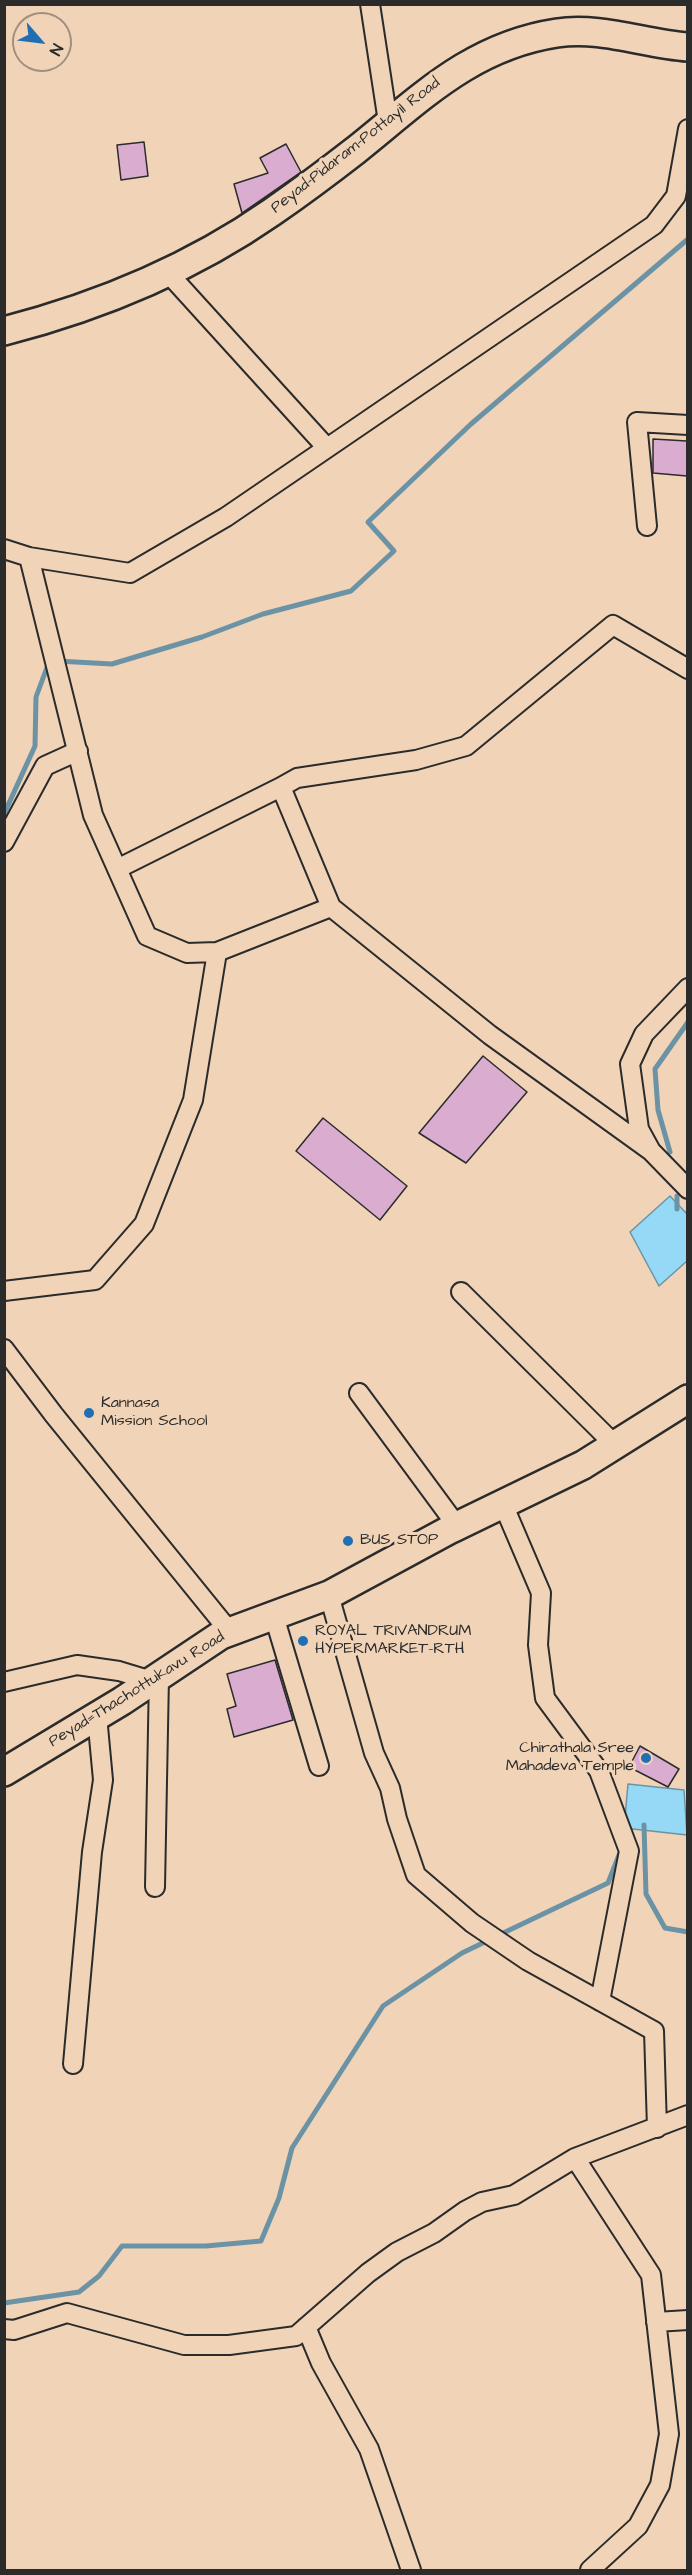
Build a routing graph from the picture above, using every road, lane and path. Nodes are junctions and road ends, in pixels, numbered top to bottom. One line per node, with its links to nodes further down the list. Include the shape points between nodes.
1 (370, 4): 3 (street)
2 (687, 48): 3 (main road, Peyad-Pidaram-Pottayil Road, via 582,32 557,33 510,46 452,72)
3 (388, 122): 5 (main road, Peyad-Pidaram-Pottayil Road, via 273,211)
4 (687, 129): 8 (street, via 676,196 654,225)
5 (169, 274): 6 (main road, Peyad-Pidaram-Pottayil Road, via 108,299); 8 (street)
6 (4, 331)
7 (687, 425): 9 (street, via 637,422)
8 (327, 448): 11 (street, via 226,517 130,573)
9 (647, 526)
10 (4, 549): 11 (street)
11 (29, 557): 13 (street)
12 (687, 669): 14 (street, via 613,625 466,746 416,760 297,778)
13 (78, 751): 15 (street, via 45,766); 16 (street, via 93,815)
14 (281, 787): 16 (street); 17 (street)
15 (4, 842)
16 (117, 868): 18 (street, via 147,936 187,953)
17 (331, 907): 18 (street); 20 (street, via 490,1035)
18 (217, 952): 22 (street, via 194,1100 144,1224 95,1280)
19 (687, 988): 20 (street, via 644,1034 630,1064 639,1129)
20 (651, 1150): 21 (street)
21 (687, 1188)
22 (4, 1291)
23 (461, 1292): 27 (street)
24 (4, 1349): 32 (street)
25 (359, 1393): 29 (street)
26 (687, 1399): 27 (main road, Peyad=Thachottukavu Road)
27 (615, 1445): 28 (main road, Peyad=Thachottukavu Road)
28 (503, 1504): 29 (main road, Peyad=Thachottukavu Road); 39 (street, via 540,1593 538,1645 545,1698 599,1771 629,1851)
29 (457, 1526): 30 (main road, Peyad=Thachottukavu Road)
30 (329, 1595): 31 (main road, Peyad=Thachottukavu Road); 39 (street, via 374,1754 390,1788 416,1875 472,1923 528,1961)
31 (274, 1616): 32 (main road, Peyad=Thachottukavu Road); 36 (street)
32 (230, 1632): 33 (main road, Peyad=Thachottukavu Road)
33 (155, 1679): 34 (street, via 77,1665); 35 (main road, Peyad=Thachottukavu Road); 38 (street)
34 (4, 1682)
35 (98, 1716): 37 (main road, Peyad=Thachottukavu Road); 40 (street, via 103,1780 92,1852)
36 (319, 1766)
37 (4, 1772)
38 (156, 1887)
39 (600, 2001): 42 (street, via 654,2031)
40 (73, 2064)
41 (687, 2115): 42 (street)
42 (657, 2128): 43 (street)
43 (575, 2158): 45 (street, via 651,2275); 46 (street, via 514,2195 482,2202 397,2252)
44 (687, 2320): 45 (street)
45 (656, 2322): 49 (street, via 669,2434 660,2485 638,2526)
46 (306, 2327): 47 (street, via 296,2336 229,2345 184,2345 67,2313 14,2330); 48 (street, via 321,2363 369,2449)
47 (4, 2329)
48 (411, 2571)
49 (590, 2571)

